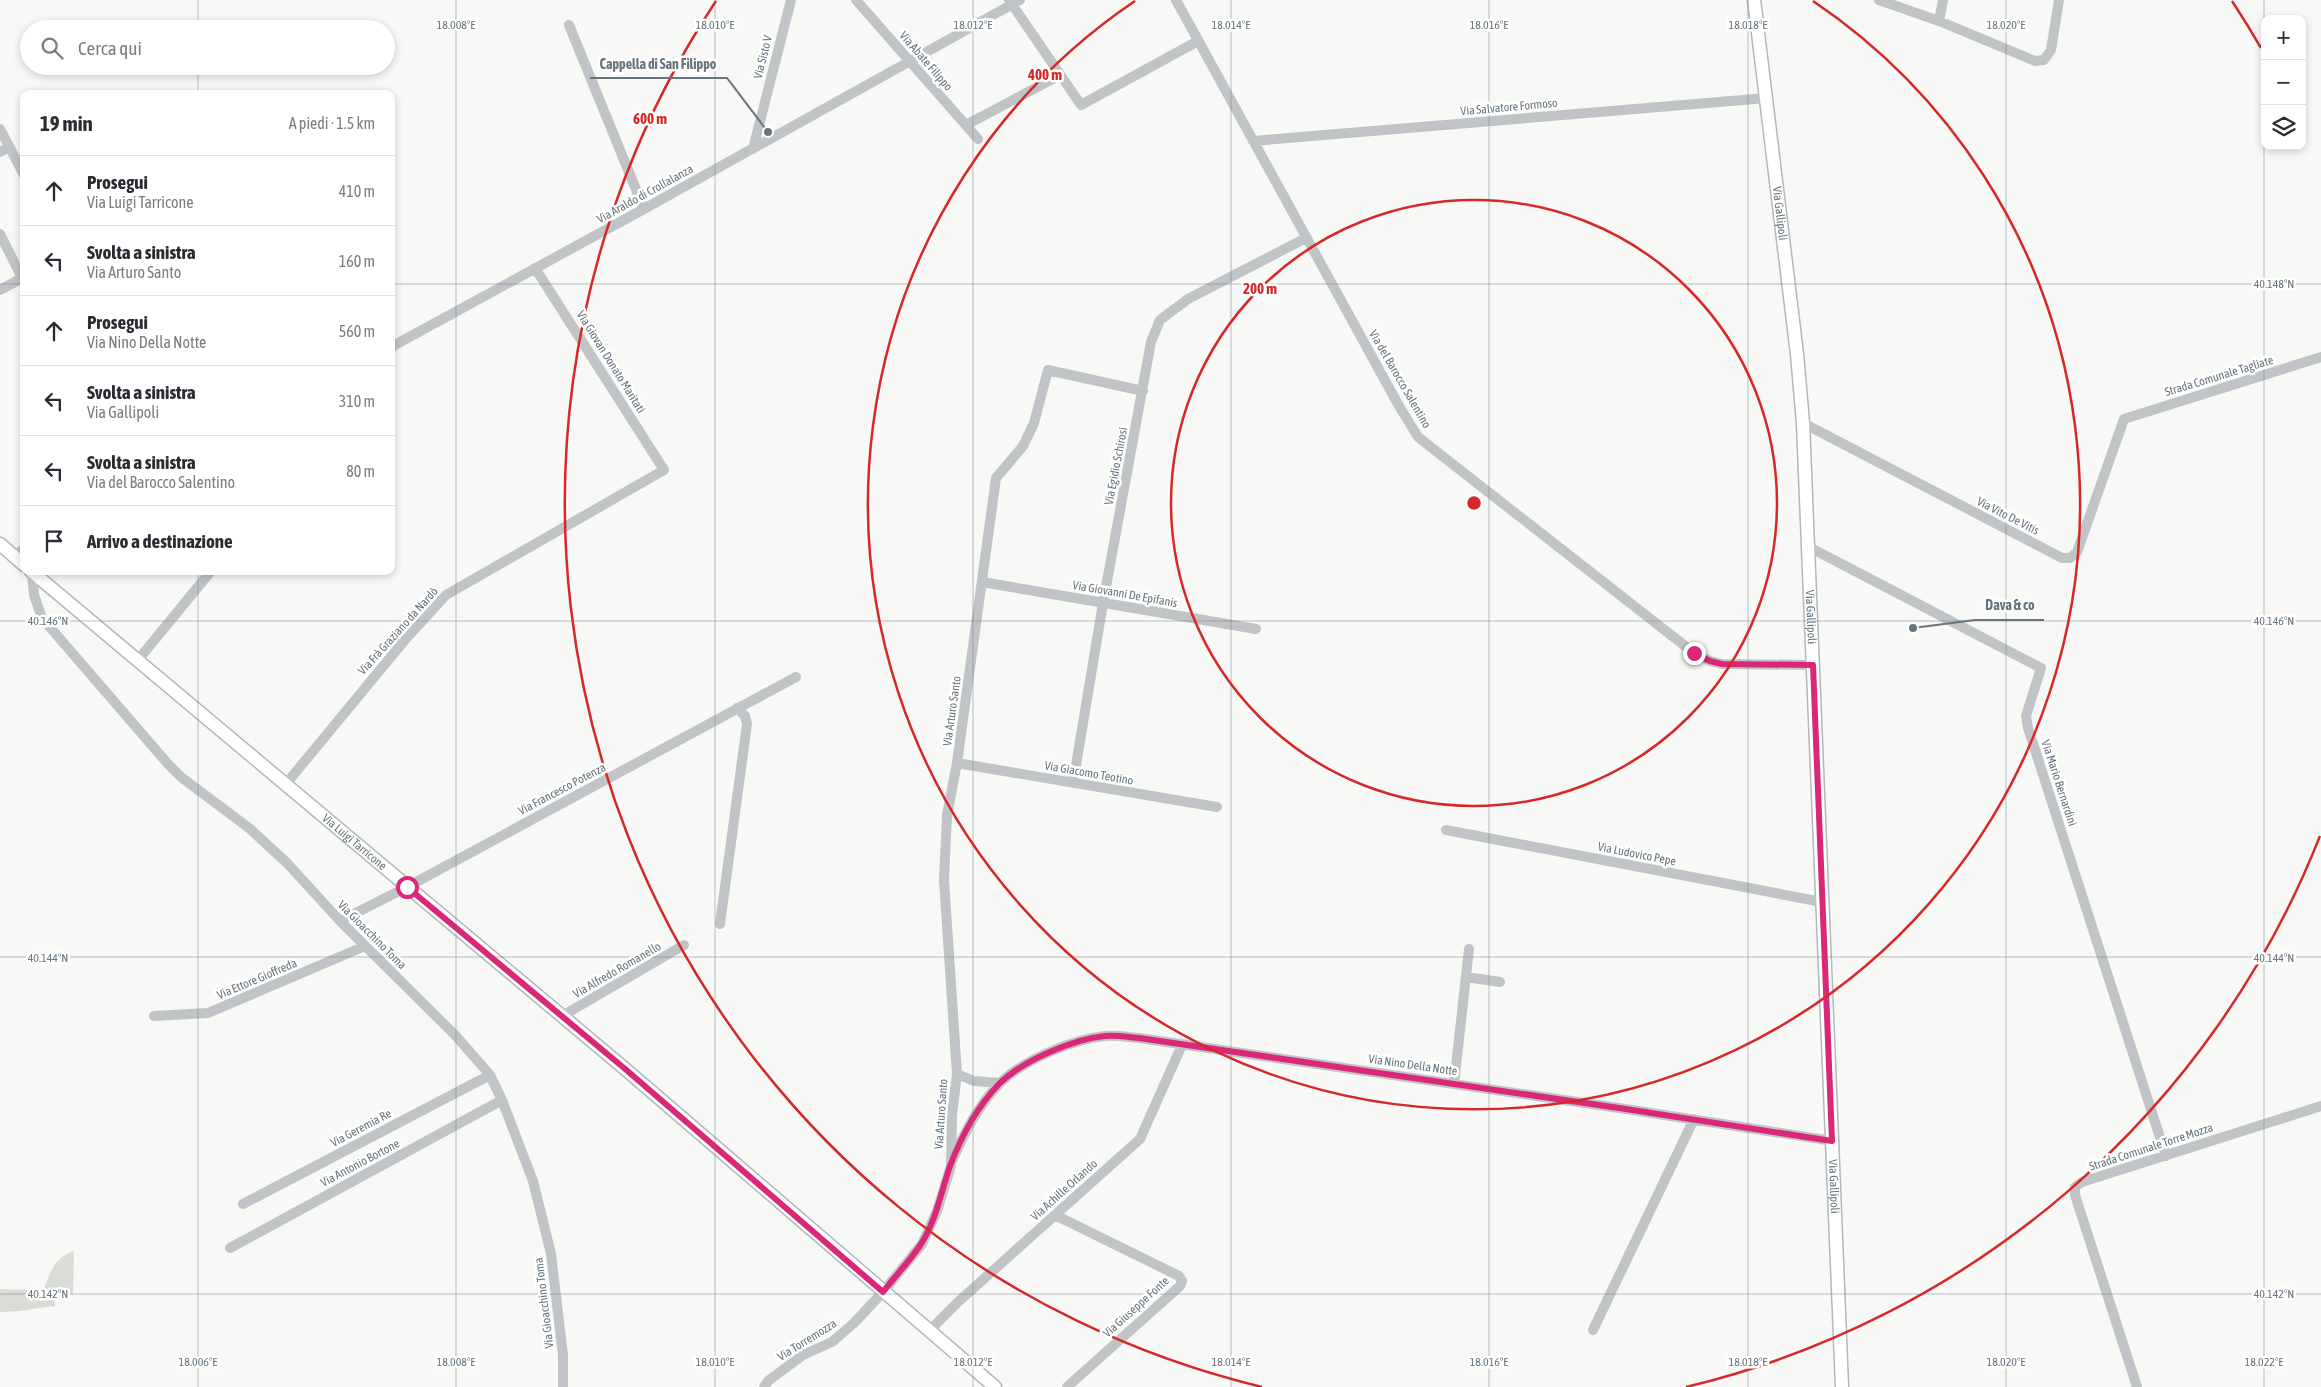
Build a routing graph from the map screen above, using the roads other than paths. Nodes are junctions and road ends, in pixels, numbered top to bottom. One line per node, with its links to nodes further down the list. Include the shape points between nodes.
1 (791, 0): 19 (street, Via Sisto V)
2 (856, 0): 12 (street, Via Abate Filippo)
3 (1176, 0): 11 (street, Via del Barocco Salentino)
4 (1754, 0): 14 (main road, Via Gallipoli)
5 (1879, 0): 9 (street)
6 (1943, 0): 9 (street)
7 (2059, 0): 9 (street, via 2051,50 2044,60 2035,60)
8 (1014, 2): 12 (street, Via Araldo di Crollalanza); 13 (street)
9 (1939, 21)
10 (569, 25): 22 (street)
11 (1198, 41): 13 (street, via 1081,105); 18 (street, Via del Barocco Salentino)
12 (910, 62): 15 (street, Via Abate Filippo); 19 (street, Via Araldo di Crollalanza)
13 (1060, 75): 15 (street)
14 (1767, 98): 18 (street, Via Salvatore Formoso); 33 (main road, Via Gallipoli)
15 (966, 126): 17 (street, Via Abate Filippo)
16 (0, 129): 20 (street)
17 (978, 139)
18 (1253, 141): 24 (street, Via del Barocco Salentino)
19 (753, 149): 22 (street, Via Araldo di Crollalanza)
20 (5, 150): 21 (street)
21 (20, 170)
22 (644, 209): 25 (street, Via Araldo di Crollalanza)
23 (0, 234): 26 (street)
24 (1306, 238): 31 (street, Via Egidio Schirosi, via 1188,299 1160,320 1152,342); 45 (street, Via del Barocco Salentino, via 1418,437 1694,653 1722,664)
25 (535, 268): 29 (street, Via Araldo di Crollalanza); 34 (street, Via Giovan Donato Maritati)
26 (20, 272)
27 (20, 280): 28 (street)
28 (0, 290)
29 (395, 345)
30 (2321, 357): 32 (street, Strada Comunale Tagliate)
31 (1143, 391): 41 (street, Via Arturo Santo, via 1048,370 1034,423 1023,446 996,478); 42 (street, Via Egidio Schirosi)
32 (2124, 419): 33 (street, Via Vito De Vitis, via 2077,552 2070,558 2062,558)
33 (1803, 423): 36 (main road, Via Gallipoli)
34 (664, 470): 50 (street, Via Frà Graziano da Nardò, via 446,595)
35 (0, 544): 37 (main road, Via Luigi Tarricone)
36 (1808, 546): 45 (main road, Via Gallipoli); 73 (street, Via Mario Bernardini, via 2041,668 2026,716 2028,728)
37 (19, 552)
38 (30, 575): 55 (street, Via Gioacchino Toma, via 42,618 148,742 181,778 249,828 287,863)
39 (36, 575): 44 (main road, Via Luigi Tarricone)
40 (208, 575): 44 (street)
41 (985, 582): 42 (street, Via Giovanni De Epifanis); 48 (street, Via Arturo Santo)
42 (1103, 603): 43 (street, Via Giovanni De Epifanis); 49 (street, Via Egidio Schirosi)
43 (1256, 629)
44 (138, 660): 50 (main road, Via Luigi Tarricone)
45 (1813, 665): 54 (main road, Via Gallipoli)
46 (796, 677): 47 (street, Via Francesco Potenza)
47 (737, 708): 53 (street, Via Francesco Potenza); 56 (street, via 745,716 747,724)
48 (957, 763): 49 (street, Via Giacomo Teotino); 65 (street, Via Arturo Santo, via 947,815 944,880)
49 (1073, 783): 51 (street, Via Giacomo Teotino)
50 (285, 785): 53 (main road, Via Luigi Tarricone)
51 (1217, 807)
52 (1446, 830): 54 (street, Via Ludovico Pepe)
53 (407, 887): 55 (street, Via Francesco Potenza); 63 (main road, Via Luigi Tarricone)
54 (1822, 902): 72 (main road, Via Gallipoli)
55 (340, 921): 57 (street, Via Gioacchino Toma)
56 (720, 924)
57 (365, 946): 62 (street, Via Ettore Gioffreda, via 208,1013); 66 (street, Via Gioacchino Toma, via 456,1036)
58 (684, 946): 63 (street, Via Alfredo Romanello)
59 (1469, 949): 60 (street)
60 (1466, 977): 61 (street); 68 (street)
61 (1500, 982)
62 (154, 1016)
63 (562, 1016): 78 (main road, Via Luigi Tarricone)
64 (1182, 1045): 67 (street, Via Nino Della Notte, via 1107,1036 1080,1040 1037,1058); 68 (street, Via Nino Della Notte); 76 (street, Via Achille Orlando, via 1140,1139)
65 (957, 1074): 67 (street, via 974,1081); 74 (street, Via Arturo Santo)
66 (490, 1075): 69 (street, Via Gioacchino Toma); 75 (street, Via Geremia Re)
67 (1000, 1083): 74 (street, Via Arturo Santo, via 964,1134)
68 (1454, 1084): 71 (street, Via Nino Della Notte)
69 (502, 1100): 77 (street, Via Antonio Bortone); 81 (street, Via Gioacchino Toma, via 533,1181 551,1254 563,1355)
70 (2321, 1106): 73 (street, Strada Comunale Torre Mozza)
71 (1694, 1119): 72 (street, Via Nino Della Notte); 79 (street)
72 (1832, 1141): 85 (main road, Via Gallipoli)
73 (2166, 1156): 86 (street, Strada Comunale Torre Mozza, via 2082,1182 2076,1187 2075,1195)
74 (950, 1166): 78 (street, Via Arturo Santo, via 937,1210 922,1244)
75 (243, 1204)
76 (1055, 1215): 80 (street, Via Achille Orlando); 84 (street, Via Giuseppe Fonte, via 1182,1280 1180,1286)
77 (230, 1248)
78 (883, 1292): 80 (main road, Via Luigi Tarricone); 82 (street, Via Torremozza, via 854,1324 832,1342 803,1355)
79 (1593, 1330)
80 (929, 1331): 83 (main road, Via Luigi Tarricone)
81 (563, 1387)
82 (764, 1387)
83 (996, 1387)
84 (1066, 1387)
85 (1842, 1387)
86 (2137, 1387)

